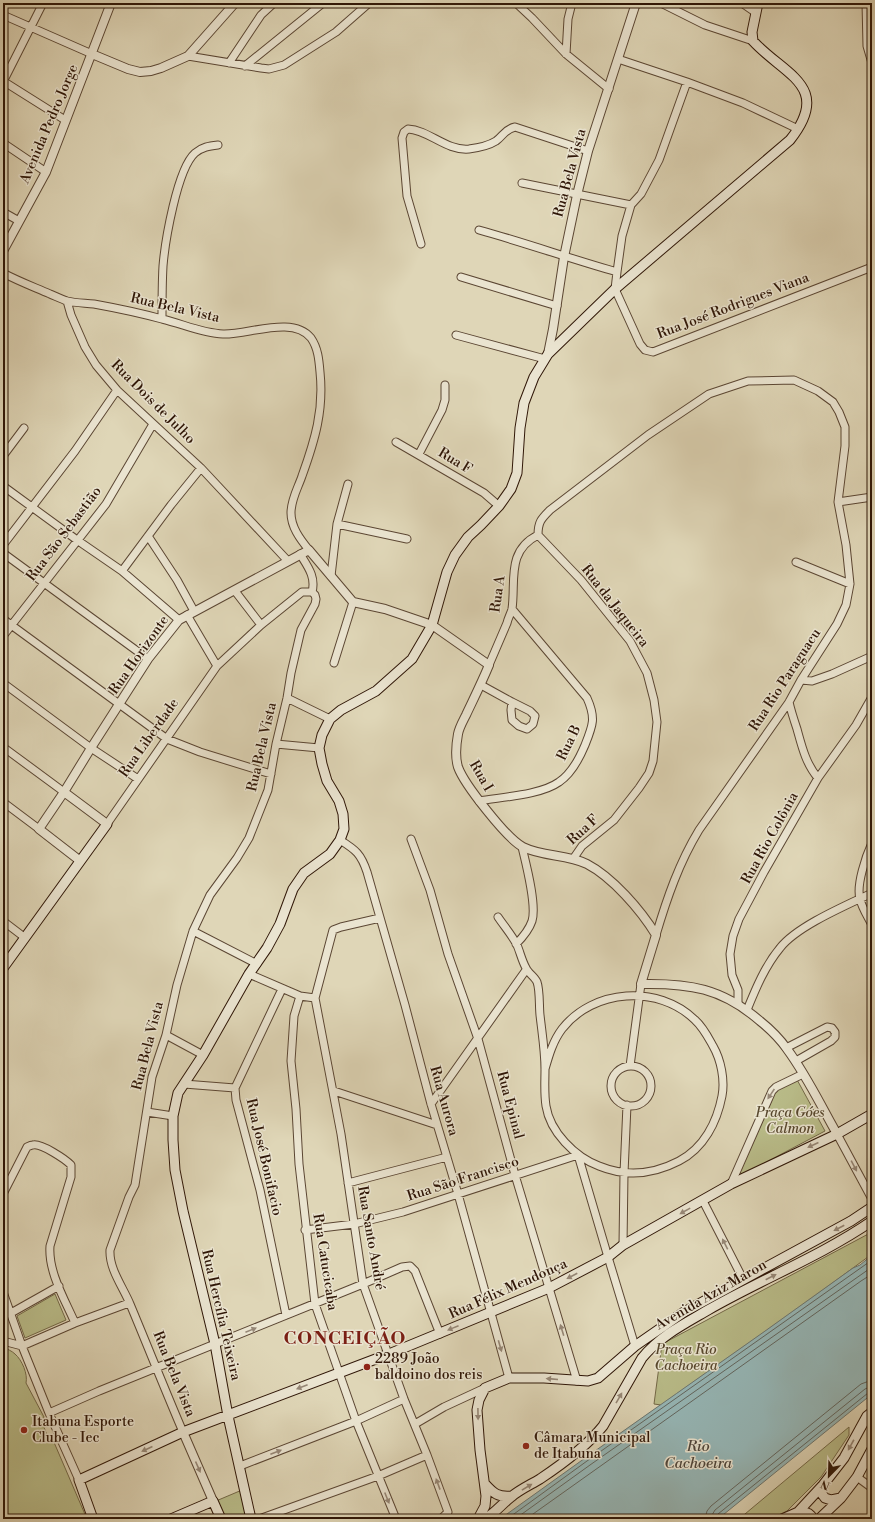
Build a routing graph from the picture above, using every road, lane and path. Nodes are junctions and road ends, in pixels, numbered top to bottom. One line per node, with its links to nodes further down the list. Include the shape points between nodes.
1 (43, 3): 15 (street)
2 (111, 3): 17 (street, Avenida Pedro Jorge)
3 (235, 3): 19 (street)
4 (274, 3): 21 (street, via 262,15)
5 (323, 3): 23 (street)
6 (369, 3): 23 (street, via 336,32 284,65 269,69)
7 (516, 3): 18 (street)
8 (572, 3): 18 (street, via 568,19)
9 (636, 3): 20 (street, Rua Bela Vista)
10 (661, 3): 16 (street, via 705,25)
11 (742, 3): 13 (street)
12 (866, 3): 22 (street, via 867,46)
13 (756, 8): 16 (main road)
14 (3, 15): 15 (street)
15 (30, 26): 17 (street); 24 (street)
16 (753, 41): 28 (main road, via 793,75 802,86 806,108 804,119)
17 (92, 54): 19 (street, via 140,72 151,72); 27 (street, Avenida Pedro Jorge)
18 (566, 54): 26 (street)
19 (188, 56): 21 (street)
20 (618, 59): 25 (street); 26 (street, Rua Bela Vista)
21 (229, 63): 23 (street)
22 (872, 63)
23 (245, 66)
24 (3, 82): 27 (street)
25 (687, 82): 28 (street, via 743,103); 35 (street, via 659,160 641,194)
26 (609, 89): 31 (street, Rua Bela Vista)
27 (65, 120): 32 (street, Avenida Pedro Jorge)
28 (798, 129): 46 (main road, via 790,140)
29 (3, 144): 32 (street)
30 (218, 145): 49 (street, via 204,147 195,153 187,163 179,182 163,266)
31 (588, 151): 34 (street, Rua Bela Vista); 39 (street, via 515,128 505,131 496,141 468,149 451,146 408,129 402,138 407,196)
32 (46, 172): 37 (street, Avenida Pedro Jorge)
33 (522, 183): 34 (street)
34 (577, 194): 35 (street); 41 (street, Rua Bela Vista)
35 (631, 206): 43 (street, via 622,236)
36 (3, 212): 37 (street)
37 (19, 221): 40 (street, Avenida Pedro Jorge)
38 (479, 230): 41 (street)
39 (421, 244)
40 (3, 251)
41 (564, 257): 43 (street); 48 (street, Rua Bela Vista)
42 (872, 267): 46 (street, Rua José Rodrigues Viana, via 653,352 645,350 640,344)
43 (617, 272): 46 (street)
44 (3, 273): 47 (street)
45 (461, 277): 48 (street)
46 (615, 289): 51 (main road)
47 (67, 301): 49 (street, Rua Bela Vista); 53 (street, Rua Dois de Julho, via 85,347)
48 (557, 306): 51 (street, Rua Bela Vista)
49 (162, 319): 72 (street, Rua Bela Vista, via 205,332 225,334 287,327 302,330 317,347 321,383 319,425 292,502 291,513 299,538)
50 (456, 334): 51 (street)
51 (546, 357): 64 (main road, via 534,377 524,403 517,472 511,489)
52 (445, 385): 57 (street, Rua F, via 442,410)
53 (117, 390): 54 (street, Rua Dois de Julho); 65 (street)
54 (153, 424): 59 (street, Rua Dois de Julho); 70 (street, Rua São Sebastião, via 106,504)
55 (24, 428): 58 (street)
56 (396, 442): 57 (street)
57 (419, 454): 64 (street, Rua F)
58 (3, 456)
59 (201, 468): 68 (street); 75 (street, Rua Dois de Julho)
60 (348, 484): 66 (street)
61 (3, 486): 65 (street)
62 (872, 497): 63 (street)
63 (838, 502): 67 (street, Rua Rio Paraguacu, via 845,427 833,402 818,391 794,380 748,381 709,394 648,435 541,518); 80 (street, Rua Rio Paraguacu)
64 (499, 506): 90 (main road, via 468,537 455,555 447,572)
65 (32, 508): 70 (street); 71 (street)
66 (337, 524): 69 (street); 78 (street)
67 (538, 535): 84 (street, Rua A, via 522,547 517,558 512,580); 111 (street, Rua da Jaqueira, via 581,580 630,641 647,673 657,722 654,761)
68 (148, 536): 77 (street); 85 (street, via 177,580)
69 (407, 539)
70 (77, 540): 77 (street); 79 (street, Rua São Sebastião)
71 (3, 546)
72 (309, 550): 74 (street, Rua Horizonte); 78 (street)
73 (3, 553): 79 (street)
74 (300, 554): 75 (street, Rua Horizonte); 82 (street, via 313,576)
75 (287, 560): 81 (street, Rua Horizonte)
76 (796, 562): 80 (street)
77 (122, 571): 87 (street)
78 (331, 576): 83 (street)
79 (44, 582): 88 (street, Rua São Sebastião); 93 (street)
80 (850, 584): 97 (street, Rua Rio Paraguacu, via 846,605)
81 (235, 590): 85 (street, Rua Horizonte); 89 (street)
82 (312, 592): 89 (street, Rua Liberdade, via 302,592); 101 (street, Rua Bela Vista, via 315,595 315,604 301,630)
83 (353, 602): 90 (street, via 385,609); 94 (street)
84 (512, 609): 95 (street, Rua A); 116 (street, Rua B, via 587,698 594,719 583,750 570,772 560,782 545,789)
85 (191, 613): 87 (street, Rua Horizonte); 96 (street)
86 (3, 619): 88 (street)
87 (179, 620): 93 (street, Rua Horizonte)
88 (11, 625): 91 (street, Rua São Sebastião); 104 (street)
89 (261, 625): 96 (street, Rua Liberdade)
90 (432, 625): 95 (street); 105 (main road, via 412,659 397,674 376,691)
91 (3, 636)
92 (872, 656): 97 (street, via 819,679)
93 (148, 659): 104 (street, Rua Horizonte)
94 (334, 663)
95 (489, 665): 99 (street, Rua A)
96 (217, 666): 106 (street, Rua Liberdade)
97 (801, 680): 103 (street, Rua Rio Paraguacu)
98 (3, 683): 109 (street)
99 (481, 685): 102 (street); 116 (street, Rua I, via 458,733 456,749 458,767)
100 (872, 697): 113 (street, Rua Rio Colônia, via 856,725)
101 (288, 698): 105 (street); 107 (street, Rua Bela Vista)
102 (512, 702)
103 (790, 702): 113 (street, via 806,757); 133 (street, Rua Rio Paraguacu, via 688,849 676,873)
104 (119, 704): 106 (street); 109 (street, Rua Horizonte)
105 (330, 719): 110 (main road)
106 (167, 739): 112 (street); 114 (street, Rua Liberdade)
107 (276, 744): 110 (street); 112 (street, Rua Bela Vista)
108 (3, 747): 115 (street)
109 (91, 748): 114 (street); 115 (street, Rua Horizonte)
110 (319, 748): 121 (main road, via 327,781 339,801 343,814 344,829)
111 (649, 773): 124 (street, Rua F, via 614,820 582,846)
112 (270, 774): 132 (street, Rua Bela Vista, via 268,790 249,838 210,895)
113 (818, 778): 145 (street, Rua Rio Colônia, via 739,919 730,954 732,975 738,990)
114 (138, 779): 118 (street, Rua Liberdade)
115 (64, 792): 118 (street); 119 (street, Rua Horizonte)
116 (480, 801): 123 (street, Rua I, via 498,824)
117 (3, 802): 119 (street)
118 (107, 824): 125 (main road, Rua Liberdade)
119 (39, 829): 125 (street)
120 (411, 839): 148 (street, Rua Epinal)
121 (340, 840): 129 (street, Rua Aurora, via 356,850 363,860); 136 (main road, Rua Hercília Teixeira, via 330,854 304,873 293,889 280,924)
122 (872, 843): 127 (street, via 861,881)
123 (522, 847): 124 (street, Rua F); 135 (street, via 533,905 533,920 528,931)
124 (573, 858): 133 (street, via 602,873 646,918)
125 (79, 860): 134 (main road, Rua Liberdade)
126 (872, 893): 127 (street)
127 (860, 899): 131 (street); 146 (street, via 794,934 781,947 760,980)
128 (498, 917): 135 (street)
129 (380, 918): 144 (street, Rua Santo André, via 333,930); 158 (street, Rua Aurora)
130 (3, 920): 134 (street)
131 (872, 925)
132 (193, 931): 136 (street); 147 (street, Rua Bela Vista)
133 (656, 935): 140 (street, Rua Rio Paraguacu)
134 (24, 937): 137 (main road, Rua Liberdade)
135 (516, 944): 138 (street)
136 (257, 964): 139 (main road, Rua Hercília Teixeira)
137 (3, 968)
138 (526, 970): 148 (street); 153 (street, via 538,983)
139 (249, 974): 141 (street); 150 (main road, Rua Hercília Teixeira)
140 (641, 984): 142 (street, Rua Rio Paraguacu); 145 (street, via 682,985 722,995)
141 (282, 989): 143 (street); 156 (street, Rua José Bonifacio)
142 (639, 995): 152 (street, Rua Rio Paraguacu); 153 (street, via 618,996 596,1002 578,1014 562,1029 551,1048); 167 (street, via 659,999 678,1007 694,1019 717,1053 722,1072 722,1092 718,1112 710,1131 698,1146 682,1159 664,1168 644,1173)
143 (300, 996): 144 (street); 180 (street, Rua Catucicaba, via 294,1016 291,1061)
144 (315, 998): 157 (street, Rua Santo André)
145 (738, 1003): 146 (street)
146 (747, 1010): 149 (street)
147 (166, 1035): 150 (street); 160 (street, Rua Bela Vista, via 152,1077)
148 (478, 1039): 158 (street); 168 (street, Rua Epinal)
149 (786, 1048): 151 (street); 151 (street, via 827,1027 832,1028 835,1036 831,1041)
150 (203, 1055): 155 (main road, Rua Hercília Teixeira)
151 (796, 1061): 154 (street)
152 (630, 1066): 159 (street, via 617,1071 611,1084 615,1097); 159 (street, via 643,1070 650,1081 650,1087 649,1094 640,1103)
153 (545, 1069): 165 (street, via 543,1086 546,1108 552,1125)
154 (803, 1074): 164 (street); 170 (street, one-way to 170, via 772,1091)
155 (184, 1084): 156 (street); 162 (main road, Rua Hercília Teixeira, via 178,1093)
156 (235, 1088): 192 (street, Rua José Bonifacio, via 260,1190)
157 (334, 1091): 163 (street); 169 (street, Rua Santo André)
158 (430, 1104): 163 (street, Rua Aurora)
159 (627, 1105): 167 (street)
160 (148, 1112): 162 (street); 188 (street, Rua Bela Vista, via 135,1185 110,1250 112,1264)
161 (872, 1114): 164 (main road, Rua Félix Mendonça)
162 (173, 1116): 196 (main road, Rua Hercília Teixeira, via 175,1170 181,1204)
163 (436, 1125): 166 (street, Rua Aurora)
164 (837, 1134): 170 (main road, Rua Félix Mendonça, one-way to 170); 173 (street, one-way to 173)
165 (578, 1155): 167 (street, via 602,1168); 168 (street, Rua São Francisco); 182 (street)
166 (447, 1157): 169 (street); 172 (street, Rua Aurora)
167 (624, 1173): 181 (street)
168 (515, 1175): 172 (street, Rua São Francisco); 186 (street, Rua Epinal)
169 (348, 1183): 177 (street, Rua Santo André)
170 (731, 1184): 174 (main road, Rua Félix Mendonça)
171 (3, 1194): 185 (street, via 27,1147 33,1144 39,1145 71,1165 71,1177 49,1255)
172 (458, 1194): 177 (street, Rua São Francisco, via 403,1212); 191 (street, Rua Aurora)
173 (872, 1199)
174 (703, 1201): 181 (main road, Rua Félix Mendonça, one-way to 181); 183 (street, one-way to 174)
175 (872, 1208): 183 (main road, Avenida Aziz Maron, one-way to 183)
176 (872, 1221): 179 (main road, Avenida Aziz Maron)
177 (354, 1224): 180 (street, Rua São Francisco); 184 (street, Rua Santo André)
178 (872, 1227): 179 (street)
179 (862, 1228): 221 (main road, Avenida Aziz Maron, one-way to 179, via 540,1479 598,1433 642,1358 669,1333)
180 (305, 1230): 189 (street, Rua Catucicaba)
181 (623, 1245): 182 (main road, Rua Félix Mendonça)
182 (608, 1257): 186 (main road, Rua Félix Mendonça, one-way to 186); 198 (street)
183 (743, 1279): 198 (main road, Avenida Aziz Maron, via 684,1312)
184 (363, 1284): 189 (street); 194 (street, via 410,1266 415,1271); 199 (street, Rua Santo André)
185 (59, 1286): 190 (street); 193 (street)
186 (549, 1288): 191 (main road, Rua Félix Mendonça); 203 (street, Rua Epinal, one-way to 186)
187 (3, 1292): 190 (street)
188 (129, 1303): 193 (street); 200 (street, Rua Bela Vista)
189 (315, 1304): 192 (street); 201 (street, Rua Catucicaba)
190 (11, 1313): 197 (street)
191 (490, 1313): 194 (main road, Rua Félix Mendonça, one-way to 194); 202 (street, Rua Aurora, one-way to 202)
192 (286, 1315): 196 (street, one-way to 192)
193 (75, 1323): 197 (street)
194 (440, 1334): 199 (main road, Rua Félix Mendonça)
195 (3, 1341): 197 (street)
196 (215, 1344): 200 (street); 208 (main road, Rua Hercília Teixeira)
197 (22, 1346): 207 (street)
198 (635, 1346): 203 (main road, Avenida Aziz Maron, via 598,1378)
199 (389, 1354): 201 (main road, Rua Félix Mendonça); 205 (street, Rua Santo André)
200 (156, 1368): 207 (street); 211 (street, Rua Bela Vista)
201 (339, 1373): 208 (main road, Rua Félix Mendonça, one-way to 208); 209 (street, Rua Catucicaba)
202 (509, 1378): 203 (main road, Avenida Aziz Maron, one-way to 202); 204 (main road)
203 (577, 1381)
204 (485, 1388): 210 (street); 218 (main road, one-way to 218, via 477,1410)
205 (404, 1400): 209 (street); 210 (street, Rua Santo André)
206 (872, 1412): 219 (main road, one-way to 219, via 867,1416 844,1458)
207 (49, 1414): 217 (street)
208 (228, 1416): 211 (main road, Rua Félix Mendonça); 214 (main road, Rua Hercília Teixeira)
209 (356, 1421): 214 (street, one-way to 209); 215 (street, Rua Catucicaba)
210 (415, 1424): 213 (street, Rua Santo André)
211 (183, 1432): 217 (main road, Rua Félix Mendonça, one-way to 217); 223 (street, Rua Bela Vista, one-way to 223)
212 (872, 1449): 216 (main road)
213 (427, 1455): 215 (street); 231 (street, Rua Santo André, one-way to 213, via 448,1512)
214 (240, 1466): 228 (main road, Rua Hercília Teixeira)
215 (378, 1476): 229 (street); 230 (street, Rua Catucicaba, one-way to 230)
216 (857, 1477): 220 (street); 222 (main road)
217 (79, 1480): 225 (main road)
218 (485, 1484): 221 (main road, via 493,1493 502,1497); 232 (main road, via 485,1506)
219 (823, 1485): 222 (main road, via 822,1494 825,1498); 224 (main road)
220 (872, 1488)
221 (511, 1496): 233 (main road, Avenida Aziz Maron)
222 (841, 1498): 236 (main road)
223 (213, 1501): 226 (main road); 227 (main road, Rua Bela Vista)
224 (798, 1512): 234 (main road); 235 (main road, via 805,1511)
225 (93, 1519)
226 (171, 1519)
227 (221, 1519)
228 (251, 1519)
229 (259, 1519)
230 (396, 1519)
231 (441, 1519)
232 (478, 1519)
233 (485, 1519)
234 (782, 1519)
235 (813, 1519)
236 (819, 1519)

